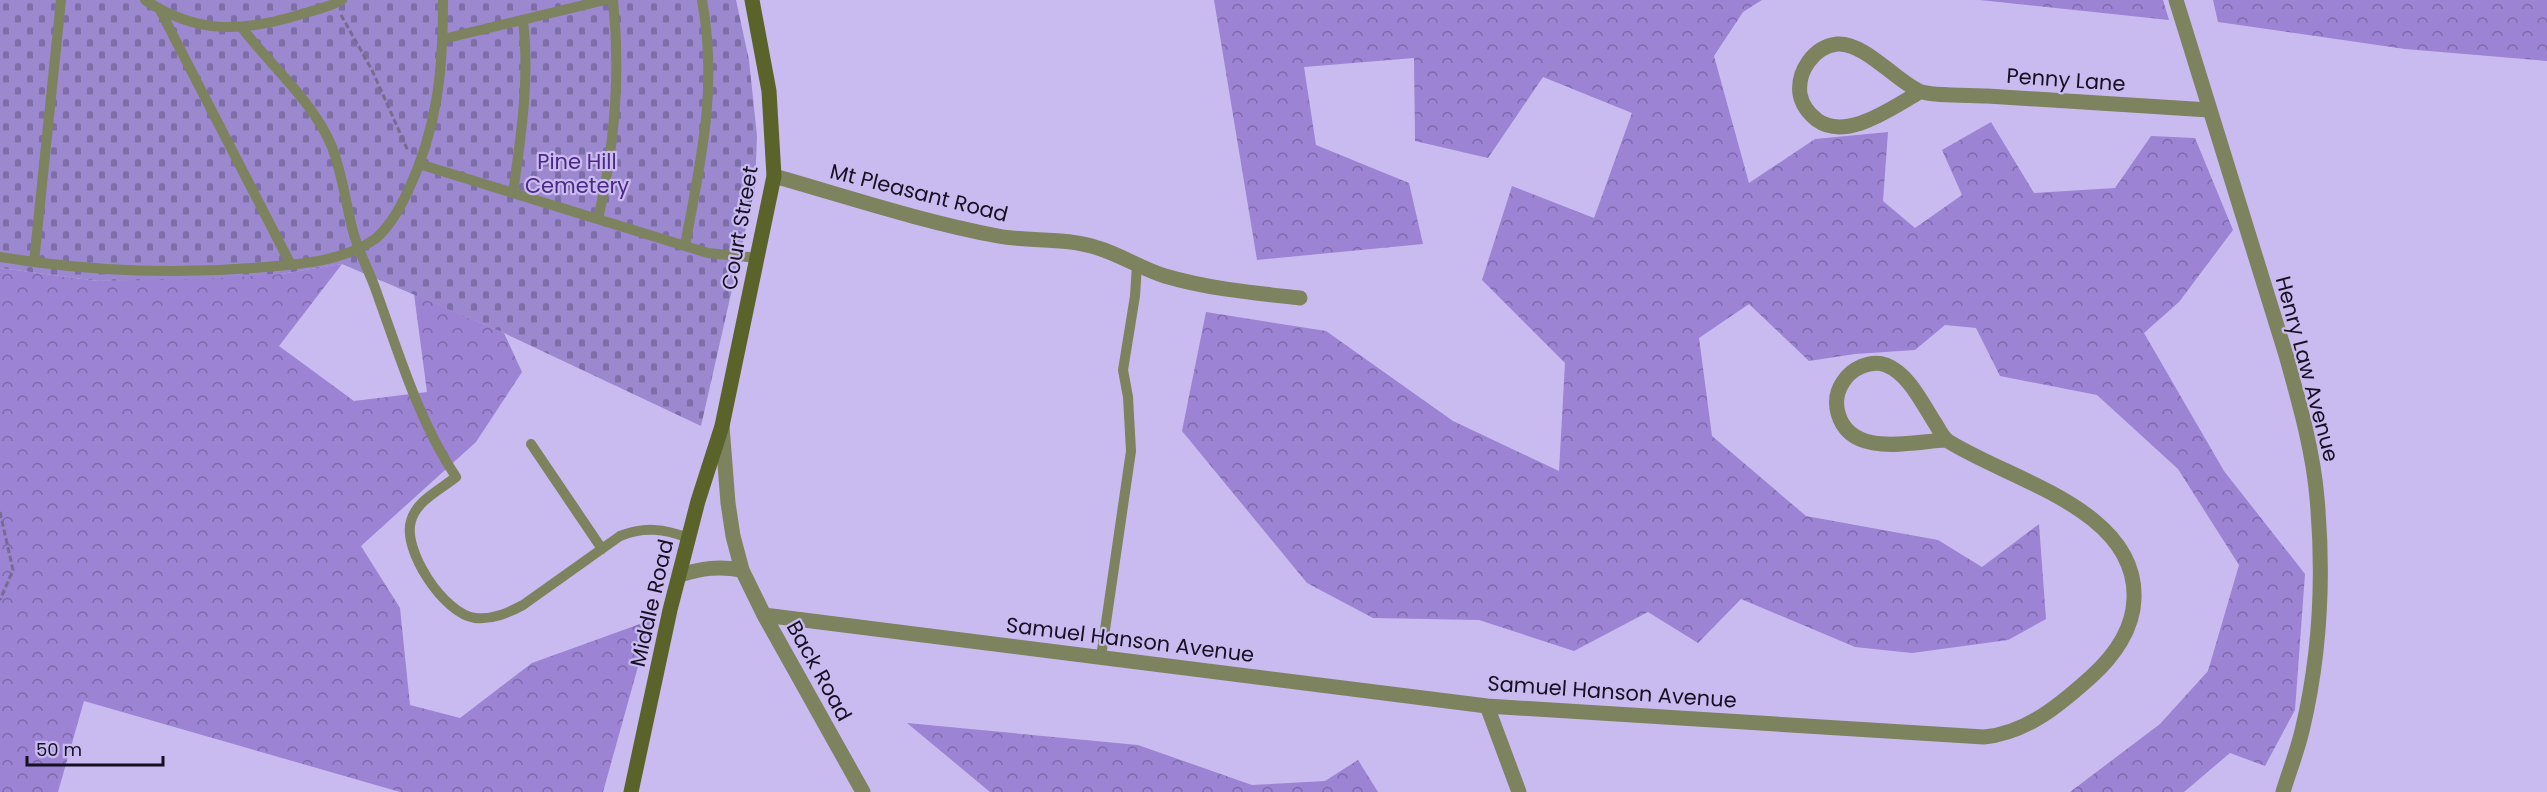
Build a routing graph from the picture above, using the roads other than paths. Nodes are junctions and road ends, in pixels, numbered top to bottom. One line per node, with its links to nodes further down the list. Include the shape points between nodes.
1 (62, 0): 24 (lane)
2 (145, 0): 10 (lane)
3 (443, 0): 13 (lane)
4 (605, 0): 11 (lane)
5 (613, 0): 19 (lane, via 617,105)
6 (702, 0): 20 (lane, via 709,56 709,105)
7 (752, 0): 17 (street, Court Street, via 769,91)
8 (2176, 0): 15 (street, Henry Law Avenue)
9 (339, 2): 12 (lane)
10 (159, 8): 12 (lane, via 207,25); 25 (lane)
11 (523, 21): 13 (lane); 18 (lane, via 524,113)
12 (242, 28): 21 (lane, via 289,82 332,146)
13 (443, 39): 16 (lane, via 437,104)
14 (1920, 92): 14 (street, via 1870,57 1837,44 1811,59 1799,85 1805,108 1812,116 1840,128 1868,121); 15 (street, Penny Lane)
15 (2209, 110): 41 (street, Henry Law Avenue, via 2301,408 2317,497 2319,585 2314,670 2302,734)
16 (419, 164): 18 (lane); 21 (lane, via 391,221 374,239)
17 (774, 177): 23 (street, Court Street); 26 (street, Mt Pleasant Road, via 1001,237 1098,247)
18 (513, 193): 19 (lane)
19 (598, 219): 20 (lane)
20 (685, 245): 23 (lane, via 723,256)
21 (358, 248): 25 (lane); 32 (lane, via 427,426 456,477 417,509 410,523 420,563 442,600 473,618 506,614)
22 (0, 257): 24 (lane)
23 (758, 258): 28 (street, Court Street)
24 (34, 262): 25 (lane, via 156,272)
25 (291, 265)
26 (1137, 265): 27 (street, Mt Pleasant Road, via 1189,282); 36 (lane, via 1123,370 1131,451)
27 (1300, 298)
28 (722, 426): 31 (street, Middle Road); 33 (street, Back Road, via 730,514)
29 (1946, 440): 29 (street, Samuel Hanson Avenue, via 1915,392 1894,369 1883,364 1861,367 1842,383 1837,395 1840,420 1858,439 1884,444); 37 (street, Samuel Hanson Avenue, via 2086,514 2114,540 2132,571 2134,607 2121,642 2096,673 2037,719 2002,735 1984,737)
30 (531, 444): 32 (lane)
31 (689, 538): 32 (lane, via 650,528 620,536); 34 (street, Middle Road)
32 (602, 549)
33 (742, 570): 34 (street, via 720,566); 35 (street, Back Road)
34 (680, 574): 38 (street, Middle Road)
35 (764, 615): 36 (street, Samuel Hanson Avenue); 39 (street, Back Road)
36 (1101, 657): 37 (street, Samuel Hanson Avenue)
37 (1487, 706): 40 (street)
38 (631, 792)
39 (862, 792)
40 (1520, 792)
41 (2283, 792)

